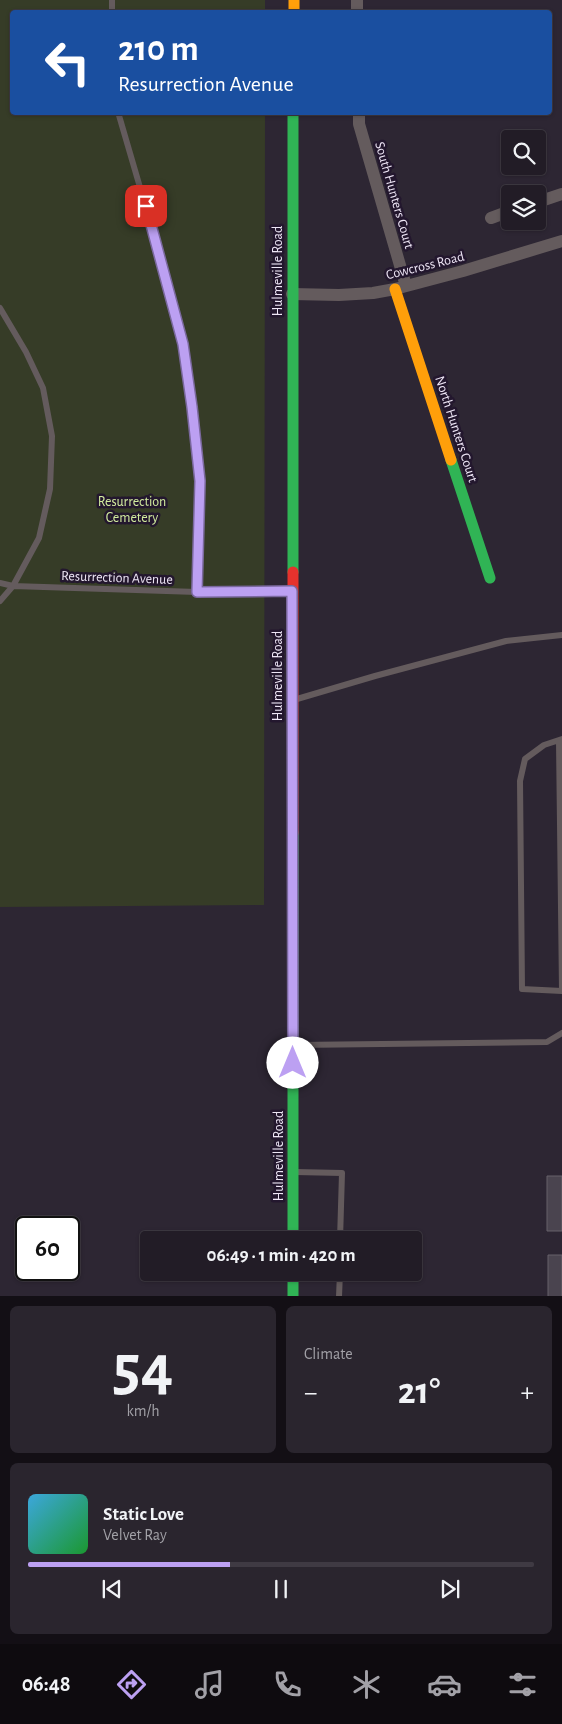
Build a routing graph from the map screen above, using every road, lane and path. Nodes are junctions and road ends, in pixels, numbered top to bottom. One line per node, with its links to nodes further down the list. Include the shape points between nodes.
1 (119, 115): 16 (lane, via 183,344 200,481)
2 (293, 115): 10 (main road, Hulmeville Road)
3 (359, 115): 9 (street, South Hunters Court)
4 (562, 194): 5 (street)
5 (546, 199)
6 (501, 214): 7 (street)
7 (491, 218)
8 (562, 241): 9 (street, Cowcross Road)
9 (400, 288): 10 (street, Cowcross Road, via 339,295); 12 (main road, North Hunters Court)
10 (292, 294): 15 (main road, Hulmeville Road)
11 (0, 308): 14 (lane, via 44,388 52,436 50,489 39,538)
12 (490, 578)
13 (0, 583): 14 (lane, Resurrection Avenue)
14 (13, 586): 16 (lane, Resurrection Avenue); 17 (lane)
15 (292, 591): 16 (lane, Resurrection Avenue); 19 (main road, Hulmeville Road)
16 (197, 592)
17 (0, 601)
18 (562, 635): 19 (lane, via 506,641)
19 (292, 700): 23 (main road, Hulmeville Road)
20 (560, 740): 21 (lane); 21 (lane, via 525,759 520,781 522,989)
21 (562, 991)
22 (562, 1033): 23 (lane, via 547,1042)
23 (293, 1045): 24 (main road, Hulmeville Road)
24 (293, 1172): 25 (main road, Hulmeville Road); 26 (lane, via 342,1173)
25 (293, 1231)
26 (340, 1231)
27 (293, 1281): 29 (main road)
28 (339, 1281): 30 (lane)
29 (293, 1296)
30 (338, 1296)

